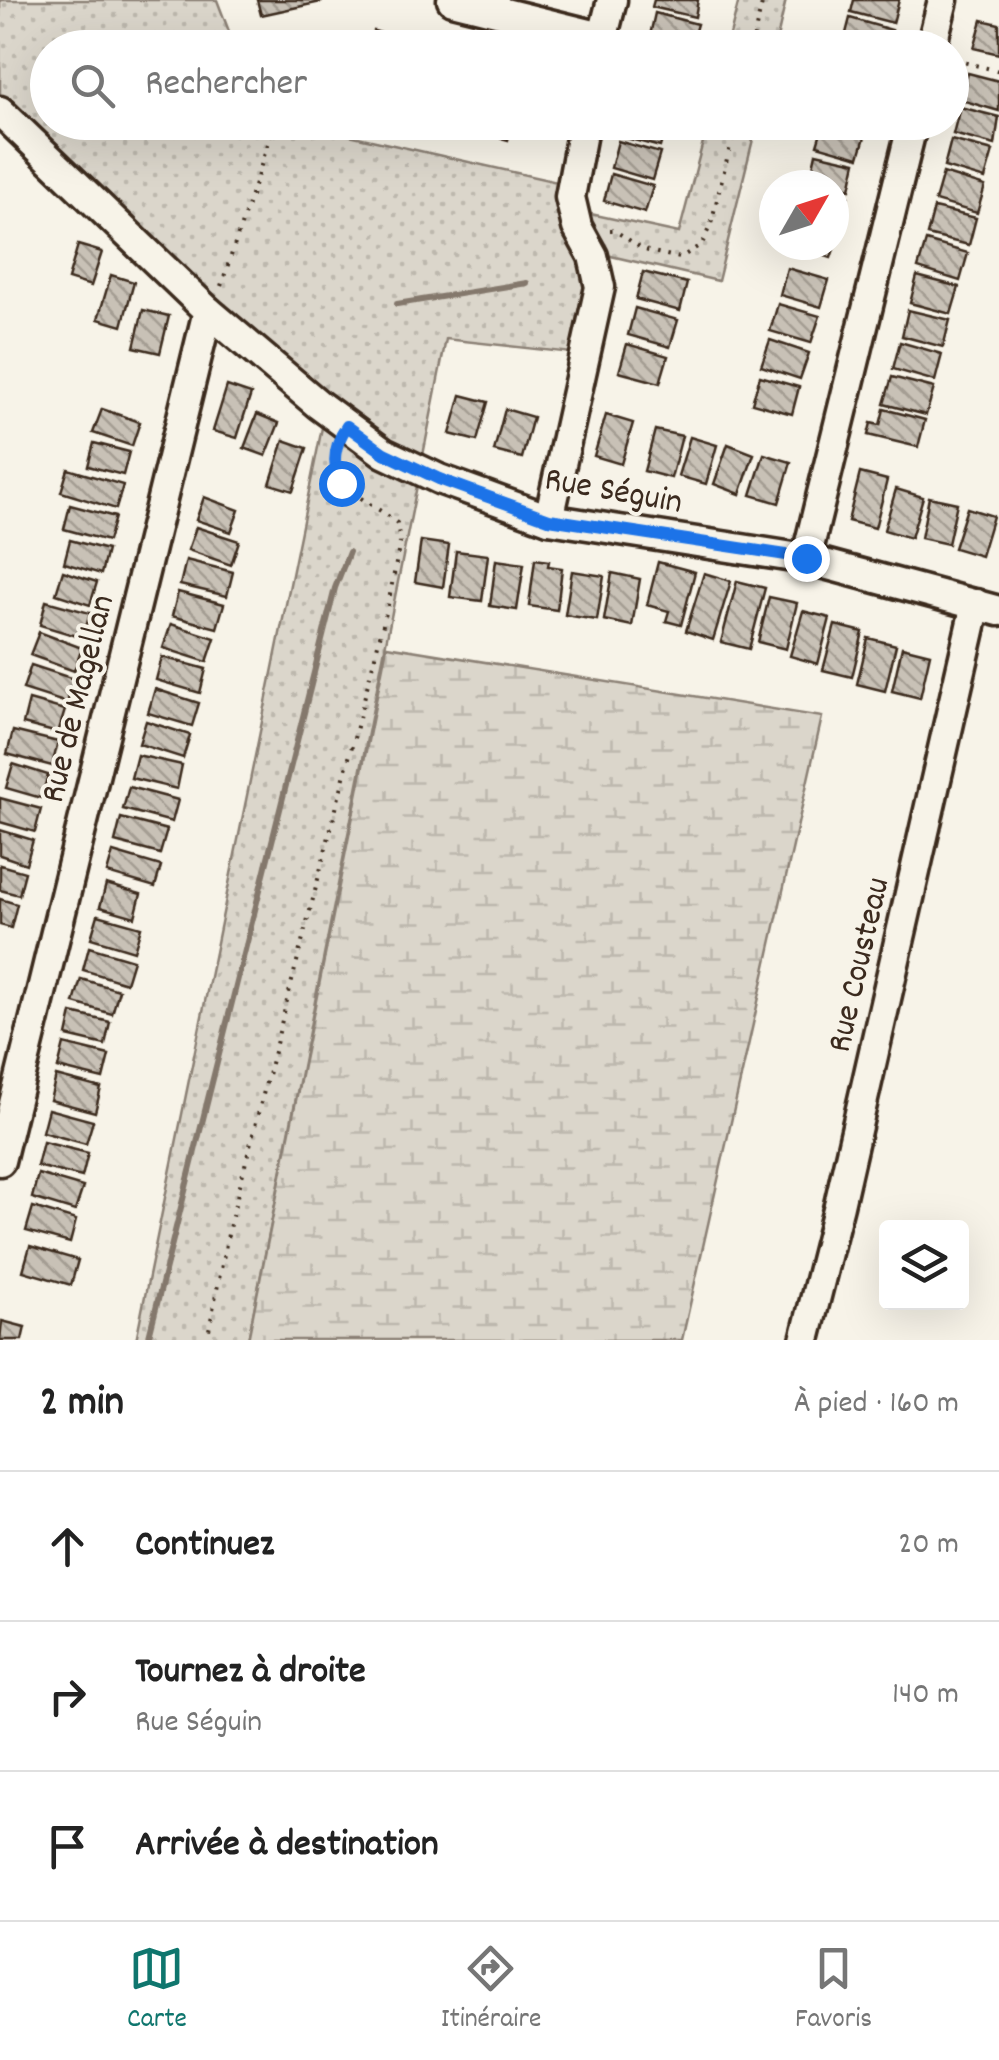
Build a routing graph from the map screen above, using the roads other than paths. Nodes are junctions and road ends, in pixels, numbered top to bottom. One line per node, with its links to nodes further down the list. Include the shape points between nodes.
1 (452, 0): 4 (street)
2 (612, 0): 5 (street)
3 (943, 0): 6 (street)
4 (558, 30)
5 (604, 30)
6 (936, 30)
7 (0, 110): 8 (street, Rue Séguin)
8 (30, 139)
9 (31, 140): 12 (street, Rue Séguin)
10 (581, 140): 13 (street, via 570,197 600,288)
11 (909, 140): 14 (street)
12 (208, 311): 13 (street, Rue Séguin, via 384,453); 16 (street, Rue de Magellan)
13 (549, 519): 14 (street, Rue Séguin)
14 (806, 558): 15 (street, Rue Séguin)
15 (987, 607): 17 (street, Rue Cousteau)
16 (0, 1160)
17 (805, 1340)

